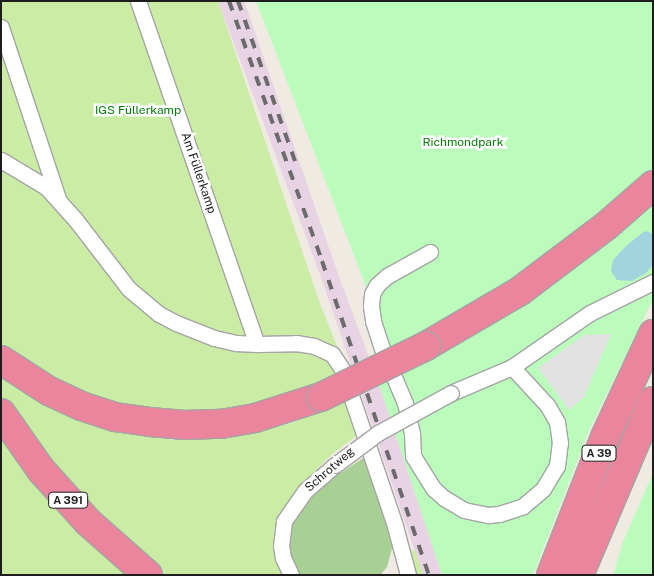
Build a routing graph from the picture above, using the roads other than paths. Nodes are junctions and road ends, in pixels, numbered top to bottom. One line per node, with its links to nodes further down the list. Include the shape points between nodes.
1 (138, 1): 9 (street, Am Füllerkamp)
2 (1, 27): 5 (street)
3 (1, 160): 5 (street, via 30,175)
4 (653, 185): 10 (highway, bridge, via 606,226 520,291 478,318 322,396 255,418 221,424 185,425 115,417 49,391)
5 (58, 200): 9 (street, via 143,302 176,323 201,333 236,343)
6 (430, 252): 11 (street, via 377,285 371,306 383,351 405,403 413,456 434,489 464,510 488,515 523,506 543,489 557,466 560,443 557,422 548,405)
7 (653, 282): 11 (street, Schrotweg, via 590,313)
8 (653, 334): 18 (highway, A 39, via 605,437)
9 (257, 344): 17 (street, via 314,346 332,354 342,369 395,526)
10 (1, 360)
11 (512, 366): 16 (street, Schrotweg, bridge, via 451,393 378,433 306,490 284,521 281,546)
12 (653, 401): 14 (highway, A 39)
13 (1, 413): 15 (highway, A 391, via 41,470 88,522)
14 (595, 537): 19 (highway, A 39); 20 (highway)
15 (148, 575)
16 (291, 575)
17 (408, 575)
18 (551, 575)
19 (579, 575)
20 (589, 575)

